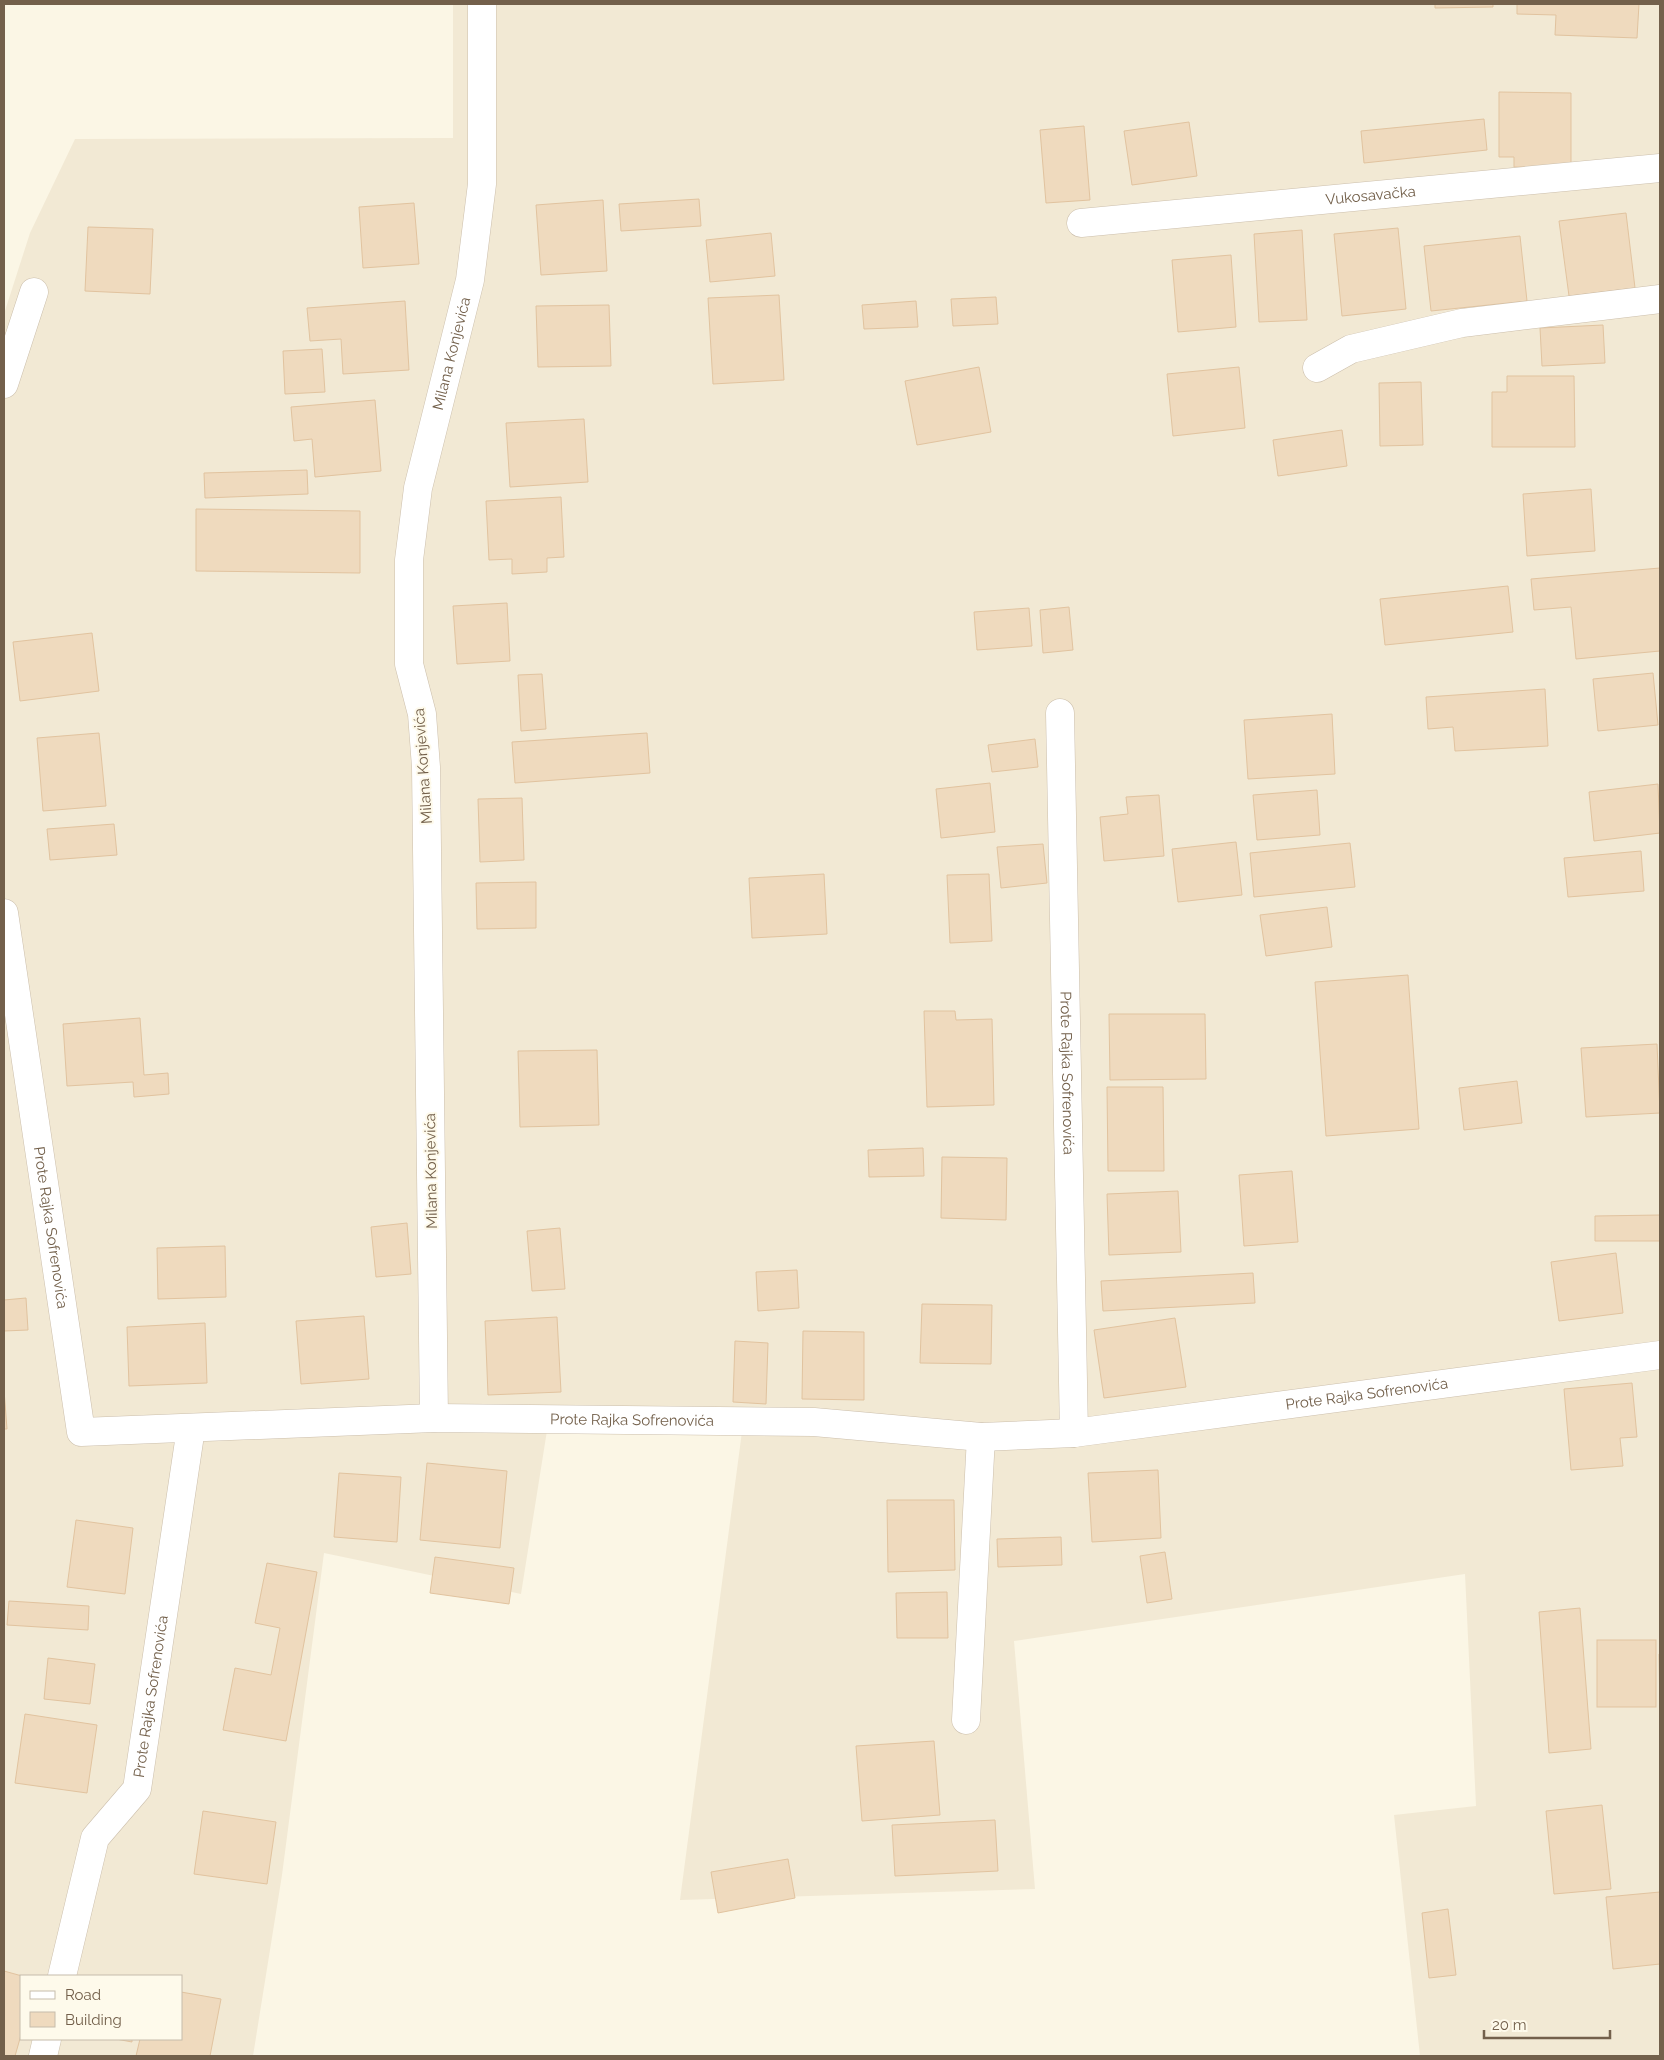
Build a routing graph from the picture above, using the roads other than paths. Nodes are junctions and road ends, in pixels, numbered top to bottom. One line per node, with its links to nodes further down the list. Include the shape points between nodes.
1 (482, 4): 11 (street, Milana Konjevića, via 482,184 470,280 418,488 409,560 409,664 422,714 426,767)
2 (1660, 168): 3 (street, Vukosavačka)
3 (1082, 223)
4 (34, 292): 7 (street)
5 (1660, 300): 6 (street, via 1462,323 1351,349)
6 (1317, 368)
7 (4, 384)
8 (1060, 713): 13 (street, Prote Rajka Sofrenovića)
9 (4, 913): 12 (street, Prote Rajka Sofrenovića, via 81,1432)
10 (1660, 1355): 13 (street, Prote Rajka Sofrenovića)
11 (434, 1418): 12 (street, Prote Rajka Sofrenovića); 14 (street, Prote Rajka Sofrenovića, via 814,1422)
12 (191, 1428): 16 (street, Prote Rajka Sofrenovića, via 137,1789 94,1838)
13 (1074, 1433): 14 (street, Prote Rajka Sofrenovića)
14 (981, 1437): 15 (street)
15 (966, 1720)
16 (62, 1975)
17 (47, 2040): 18 (street)
18 (43, 2056)

